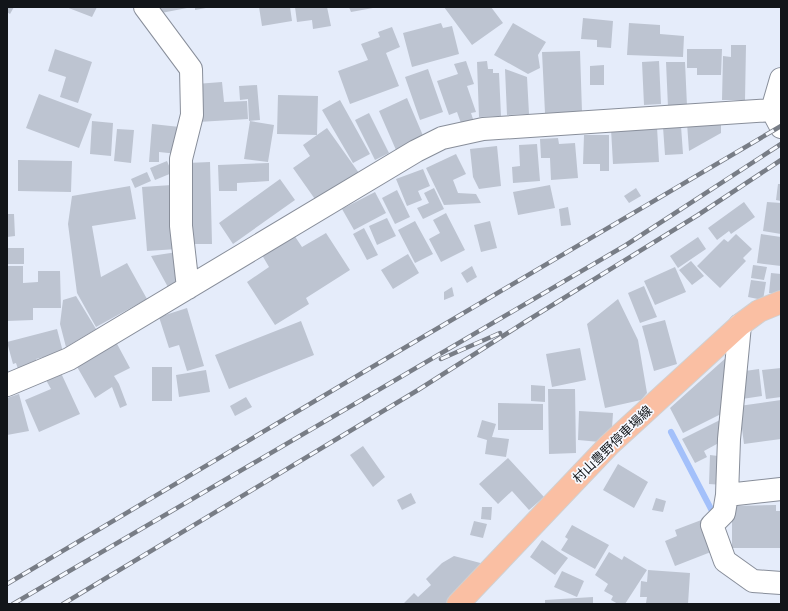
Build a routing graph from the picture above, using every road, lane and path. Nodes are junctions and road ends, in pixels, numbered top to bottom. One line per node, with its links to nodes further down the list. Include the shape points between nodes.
1 (145, 7): 4 (street, via 191,69 192,115 181,159 181,226)
2 (781, 80): 3 (street)
3 (777, 119): 4 (street, via 483,129 442,138 416,151)
4 (188, 288): 7 (street, via 69,359)
5 (781, 302): 6 (main road, 村山豊野停車場線, via 759,311)
6 (740, 325): 9 (street, via 728,439); 11 (main road, 村山豊野停車場線, via 609,445)
7 (7, 385)
8 (781, 489): 9 (street)
9 (727, 495): 10 (street, via 724,513 712,524 725,561 753,581)
10 (781, 583)
11 (458, 604)

